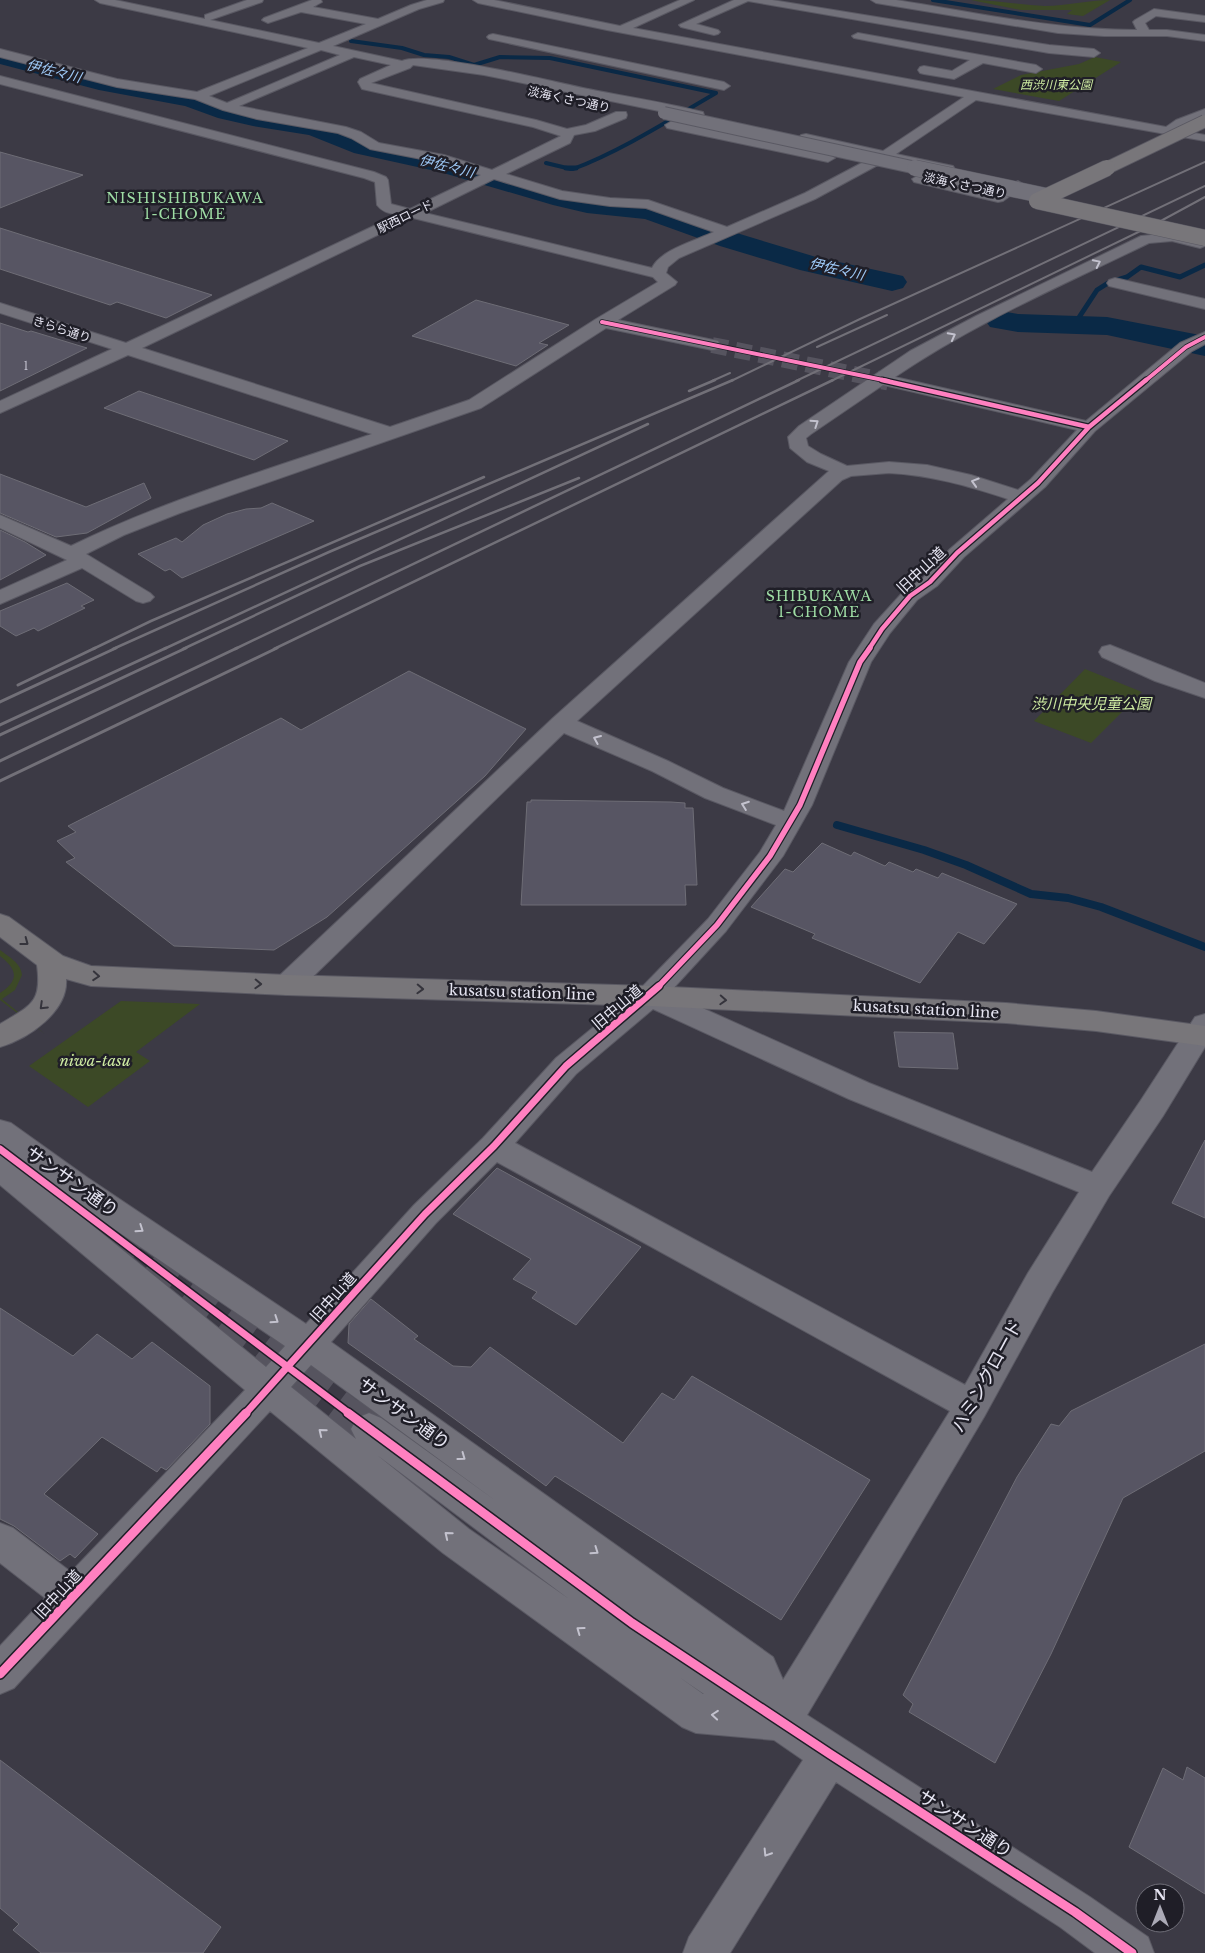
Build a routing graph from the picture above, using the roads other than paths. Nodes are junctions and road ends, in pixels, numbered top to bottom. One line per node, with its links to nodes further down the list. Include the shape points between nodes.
1 (100, 0): 33 (street, 淡海くさつ通り)
2 (125, 0): 12 (street, 淡海くさつ通り)
3 (258, 0): 16 (street)
4 (316, 0): 13 (street, via 320,1)
5 (439, 0): 22 (street)
6 (478, 0): 24 (street)
7 (688, 0): 26 (street)
8 (744, 0): 15 (street)
9 (752, 0): 21 (street)
10 (876, 0): 14 (street)
11 (166, 2): 12 (street)
12 (152, 6): 19 (street, 淡海くさつ通り)
13 (299, 8): 22 (street); 23 (street, via 264,19)
14 (949, 12): 25 (street); 27 (street, via 1058,30)
15 (717, 13): 18 (street); 30 (street, via 685,25)
16 (222, 14): 17 (street); 19 (street)
17 (242, 16)
18 (736, 16)
19 (209, 17): 33 (street, 淡海くさつ通り)
20 (1205, 19): 28 (street, via 1154,12 1139,22)
21 (879, 21): 25 (street); 34 (street, via 847,35)
22 (379, 24): 33 (street)
23 (295, 25)
24 (607, 27): 26 (street); 29 (street)
25 (922, 28): 39 (street, via 1049,49)
26 (622, 29): 52 (street)
27 (1104, 33): 28 (street); 39 (street, via 1108,44)
28 (1145, 33): 32 (street)
29 (590, 35)
30 (730, 35)
31 (493, 37): 37 (street)
32 (1205, 38)
33 (326, 40): 40 (street, 淡海くさつ通り); 42 (street, 淡海くさつ通り); 53 (street)
34 (880, 41): 36 (street); 41 (street)
35 (574, 43): 37 (street)
36 (865, 49)
37 (557, 51): 50 (street)
38 (0, 53): 45 (street)
39 (1094, 53): 43 (street, via 1087,59)
40 (352, 54): 42 (street, 淡海くさつ通り); 54 (street)
41 (982, 58): 46 (street, via 954,75); 47 (street)
42 (407, 62): 57 (street, 淡海くさつ通り); 60 (street, via 364,82 366,86); 62 (street, via 484,71)
43 (1069, 64)
44 (1052, 66): 47 (street)
45 (30, 69): 49 (street); 53 (street)
46 (916, 69)
47 (1036, 69): 48 (street)
48 (1005, 78)
49 (0, 80): 66 (street, via 376,177 384,193 384,205)
50 (724, 86)
51 (988, 87): 52 (street)
52 (968, 95): 59 (street); 62 (street, via 970,99)
53 (198, 96): 54 (street)
54 (227, 107): 64 (street, via 333,128 356,135 375,146 444,159)
55 (604, 111): 60 (street, via 626,116)
56 (1205, 113): 59 (street)
57 (657, 117): 63 (street); 65 (street, 淡海くさつ通り)
58 (1205, 121): 65 (main road, bridge)
59 (1169, 131): 61 (street)
60 (567, 133): 64 (street, 駅西ロード, via 565,140)
61 (1199, 134)
62 (886, 154): 63 (street); 63 (street, via 1018,185 998,198)
63 (866, 166): 68 (street, via 804,198)
64 (492, 174): 66 (street, 駅西ロード); 68 (street, via 568,197 648,204 683,214)
65 (1042, 199): 67 (main road); 69 (main road, bridge)
66 (410, 213): 71 (street); 78 (street, 駅西ロード)
67 (1205, 231)
68 (721, 234): 71 (street, via 674,255 661,265)
69 (1205, 238)
70 (1205, 244): 83 (street, one-way to 70, via 799,448 797,437 904,362 982,319 1146,240 1172,237)
71 (663, 278): 75 (street)
72 (1115, 283): 73 (street)
73 (1205, 304)
74 (0, 308): 78 (street, きらら通り)
75 (602, 322): 77 (street); 82 (street, via 476,404)
76 (1198, 341): 81 (street, 旧中山道)
77 (712, 345)
78 (124, 349): 80 (street, 駅西ロード); 82 (street, きらら通り)
79 (888, 381): 81 (street)
80 (0, 408)
81 (1089, 427): 84 (street, 旧中山道)
82 (392, 434): 86 (street, via 173,509 117,532)
83 (844, 471): 84 (street, one-way to 83, via 923,468 904,466); 91 (street, via 834,476)
84 (1021, 497): 92 (street, 旧中山道, via 957,553 930,582 910,596 882,629 860,662)
85 (0, 521): 86 (street)
86 (78, 557): 87 (street); 88 (street)
87 (143, 597)
88 (0, 598)
89 (1110, 652): 90 (street)
90 (1205, 691)
91 (561, 723): 92 (street, one-way to 91, via 714,793); 95 (street)
92 (791, 822): 96 (street, 旧中山道, via 770,856 716,925)
93 (0, 923): 94 (main road, kusatsu station line, one-way to 94)
94 (50, 961): 95 (main road, kusatsu station line, one-way to 95, via 91,976); 98 (main road, one-way to 98, via 53,986 49,1001)
95 (287, 985): 96 (main road, kusatsu station line, one-way to 96)
96 (650, 996): 97 (main road, kusatsu station line, one-way to 97, via 1006,1013); 100 (street, 旧中山道, via 566,1066); 102 (street, via 859,1091)
97 (1202, 1031): 102 (street, ハミングロード)
98 (0, 1037)
99 (0, 1130): 103 (street, サンサン通り, one-way to 103, via 77,1187)
100 (494, 1146): 103 (street, 旧中山道, via 426,1214); 105 (street)
101 (0, 1167): 104 (street, サンサン通り)
102 (1098, 1187): 105 (street, ハミングロード)
103 (308, 1344): 104 (street, 旧中山道); 110 (street, サンサン通り, one-way to 110, via 760,1671)
104 (268, 1389): 108 (street, 旧中山道); 110 (street, サンサン通り, one-way to 104, via 696,1713 456,1541)
105 (972, 1406): 110 (street, ハミングロード)
106 (370, 1429): 110 (street, via 632,1622)
107 (0, 1540): 108 (street)
108 (72, 1596): 109 (street, 旧中山道)
109 (0, 1674)
110 (781, 1721): 111 (street, サンサン通り)
111 (830, 1754): 112 (street, one-way to 112); 113 (street, サンサン通り, via 1075,1912)
112 (705, 1953)
113 (1132, 1953)

